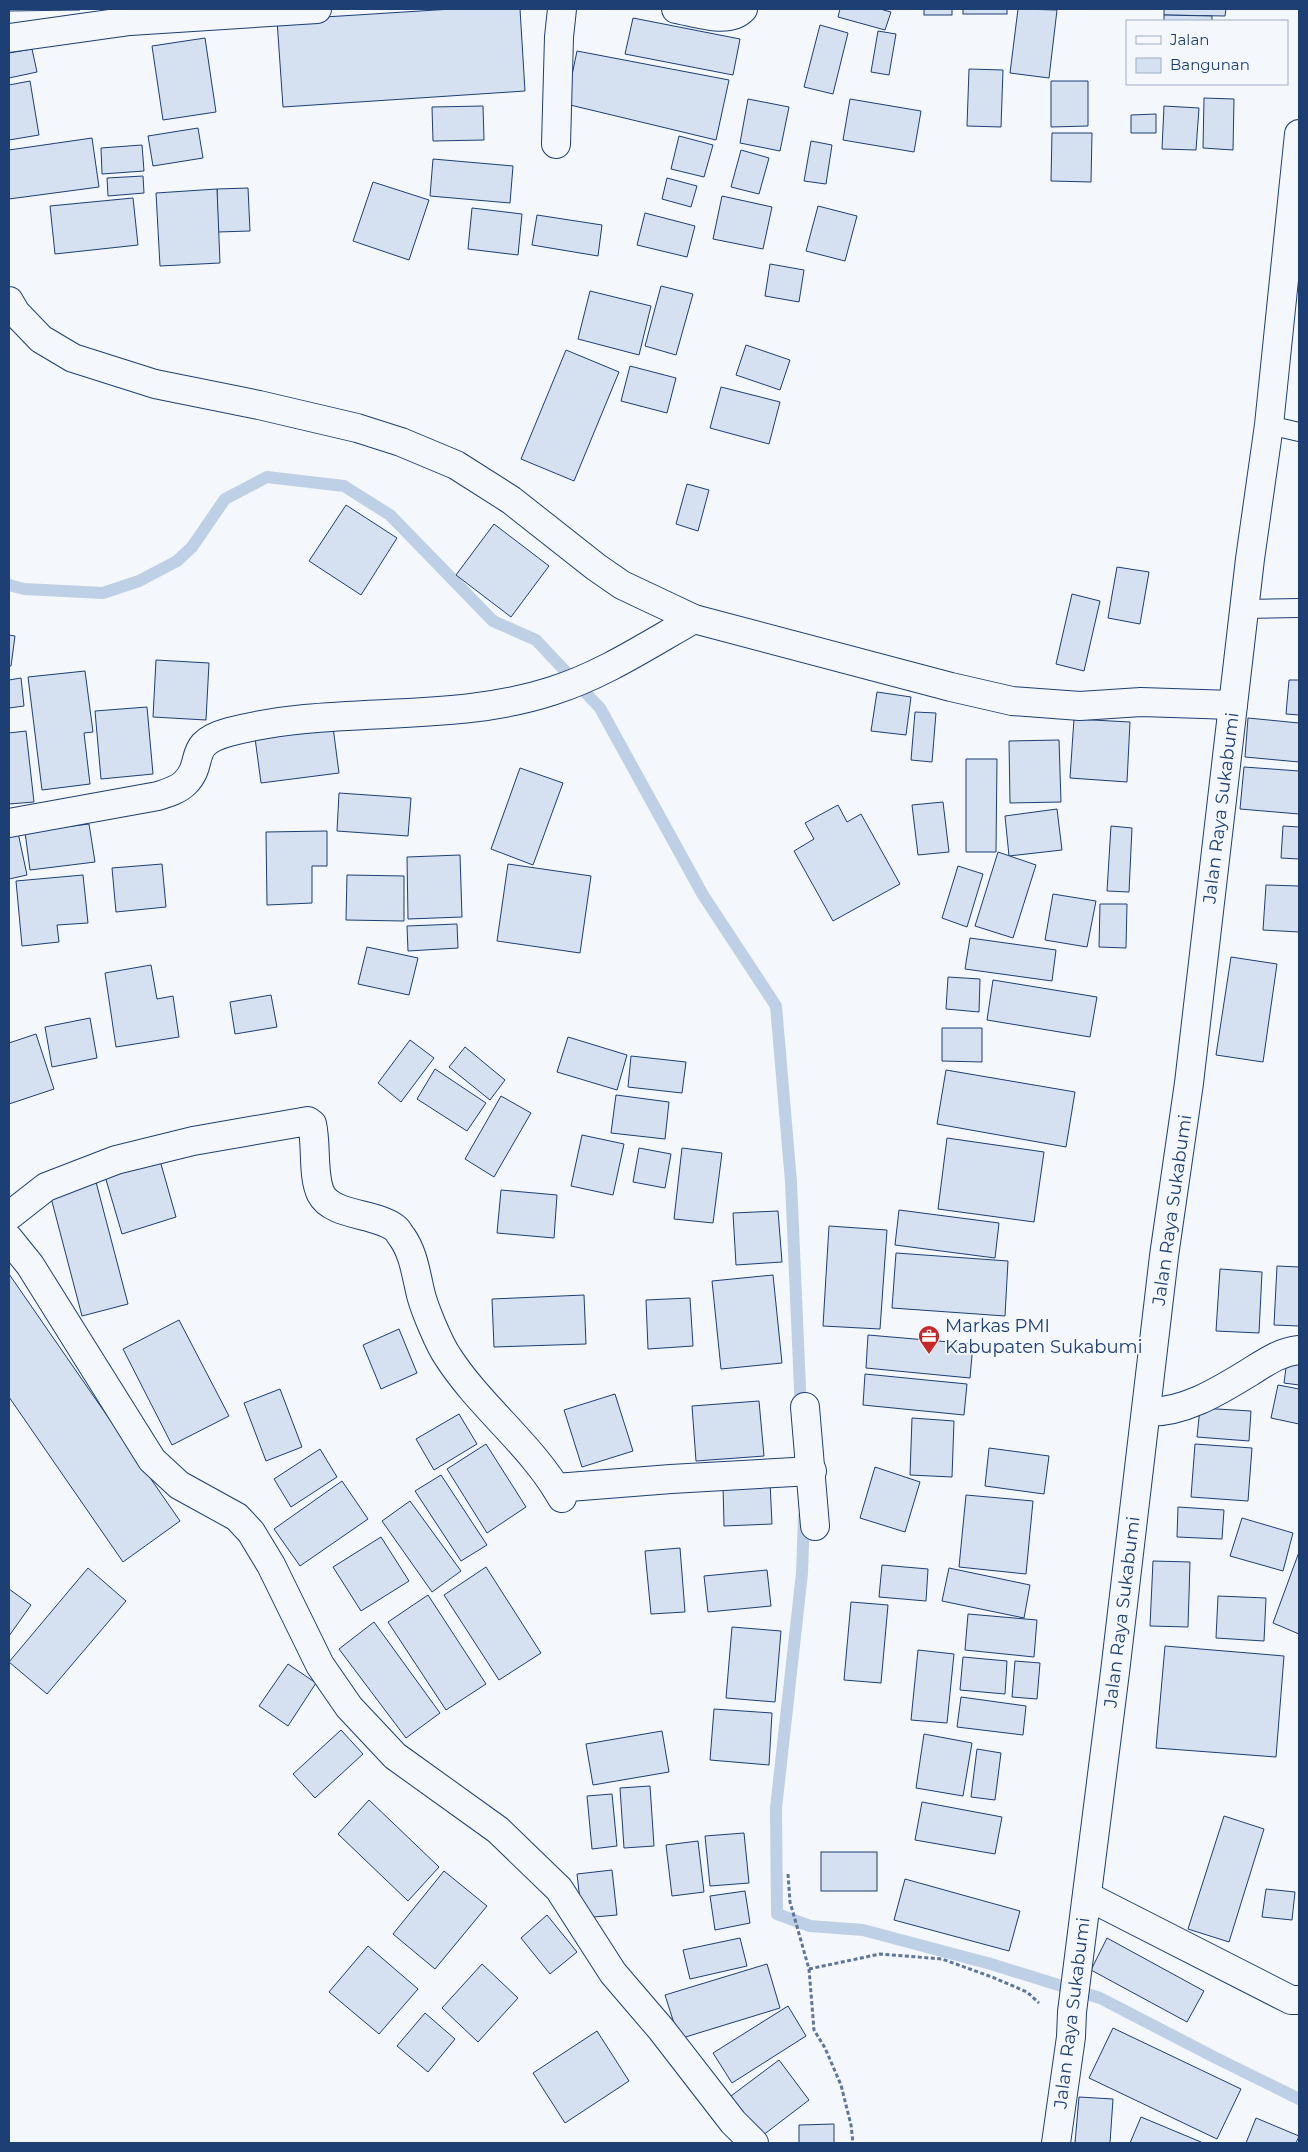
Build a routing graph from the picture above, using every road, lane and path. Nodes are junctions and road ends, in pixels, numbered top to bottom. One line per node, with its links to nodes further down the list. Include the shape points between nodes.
1 (316, 9): 5 (main road, via 130,21)
2 (562, 9): 7 (main road)
3 (676, 9): 4 (main road, via 728,16)
4 (743, 9)
5 (9, 38)
6 (1299, 134): 8 (main road, Jalan Raya Sukabumi)
7 (556, 144)
8 (1296, 192): 10 (main road, Jalan Raya Sukabumi)
9 (9, 301): 14 (main road, via 41,339 74,358 155,384 357,428 456,465 511,500 622,585)
10 (1269, 425): 11 (lane); 13 (main road, Jalan Raya Sukabumi)
11 (1299, 432)
12 (1299, 608): 13 (lane)
13 (1244, 609): 15 (main road, Jalan Raya Sukabumi)
14 (694, 619): 15 (main road, via 1012,701 1080,706 1141,702); 16 (main road, via 591,677 552,691 457,709 316,719 236,731 204,744 192,774 185,783 170,792)
15 (1233, 705): 21 (main road, Jalan Raya Sukabumi)
16 (9, 823)
17 (9, 1216): 22 (main road, via 46,1187 116,1160 164,1147 308,1121 315,1136 317,1185 322,1196 329,1204 396,1228 405,1241 421,1297 448,1356 544,1470 559,1493 671,1479)
18 (9, 1239): 29 (main road, via 30,1265 152,1460 179,1485 236,1517 251,1532 271,1565 320,1665 350,1707 395,1756 498,1830 559,1889 613,1973 733,2122)
19 (1299, 1350): 21 (main road, via 1278,1355 1223,1388 1179,1408 1162,1413)
20 (805, 1407): 22 (main road)
21 (1146, 1412): 25 (main road, Jalan Raya Sukabumi)
22 (812, 1471): 23 (main road)
23 (816, 1526)
24 (788, 1874): 26 (path, via 790,1902)
25 (1087, 1896): 27 (main road, via 1291,2000); 28 (main road, Jalan Raya Sukabumi)
26 (809, 1969): 28 (path, via 880,1954 942,1959 1027,1992); 30 (path, via 814,2030 841,2085)
27 (1299, 2000)
28 (1072, 2025): 31 (main road, Jalan Raya Sukabumi)
29 (754, 2143)
30 (853, 2143)
31 (1056, 2143)

